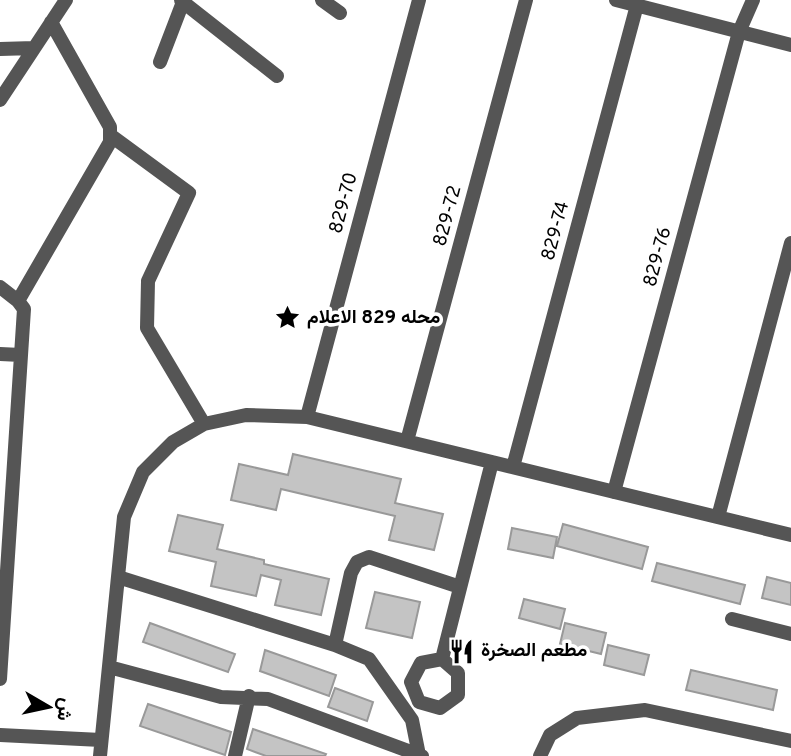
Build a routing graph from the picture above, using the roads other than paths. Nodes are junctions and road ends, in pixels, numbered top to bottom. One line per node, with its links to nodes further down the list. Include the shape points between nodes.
1 (66, 0): 10 (street)
2 (322, 0): 9 (street)
3 (419, 0): 24 (street, 829-70)
4 (526, 0): 26 (street, 829-72)
5 (615, 0): 8 (street)
6 (753, 0): 11 (street, 829-76)
7 (182, 1): 15 (street); 16 (street)
8 (637, 5): 11 (street); 28 (street, 829-74)
9 (340, 13)
10 (51, 22): 13 (street); 18 (street, via 110,127)
11 (739, 32): 12 (street); 30 (street, 829-76)
12 (791, 46)
13 (34, 48): 14 (street); 17 (street)
14 (0, 49)
15 (160, 62)
16 (276, 76)
17 (0, 100)
18 (110, 135): 21 (street, via 106,152); 25 (street, via 189,193 148,281 147,328)
19 (791, 243): 31 (street)
20 (0, 287): 21 (street)
21 (21, 305): 23 (street)
22 (0, 354): 23 (street)
23 (21, 355): 29 (street)
24 (307, 417): 25 (street, via 246,415); 26 (street)
25 (204, 424): 34 (street, via 173,442 143,472 124,517)
26 (407, 441): 27 (street)
27 (492, 462): 28 (street); 35 (street)
28 (513, 467): 30 (street)
29 (7, 468): 33 (street)
30 (614, 492): 31 (street)
31 (718, 517): 32 (street)
32 (791, 535)
33 (4, 567): 41 (street)
34 (118, 577): 38 (street); 40 (street)
35 (460, 587): 38 (street, via 369,557 357,562); 39 (street)
36 (732, 619): 37 (street)
37 (791, 634)
38 (335, 645): 48 (street, via 369,659 412,720)
39 (442, 659)
40 (109, 667): 42 (street, via 221,697); 44 (street)
41 (0, 675)
42 (249, 696): 47 (street); 48 (street)
43 (0, 735): 44 (street)
44 (101, 740): 46 (street)
45 (791, 741): 49 (street, via 645,709 577,718 550,735)
46 (100, 756)
47 (235, 756)
48 (420, 756)
49 (540, 756)

